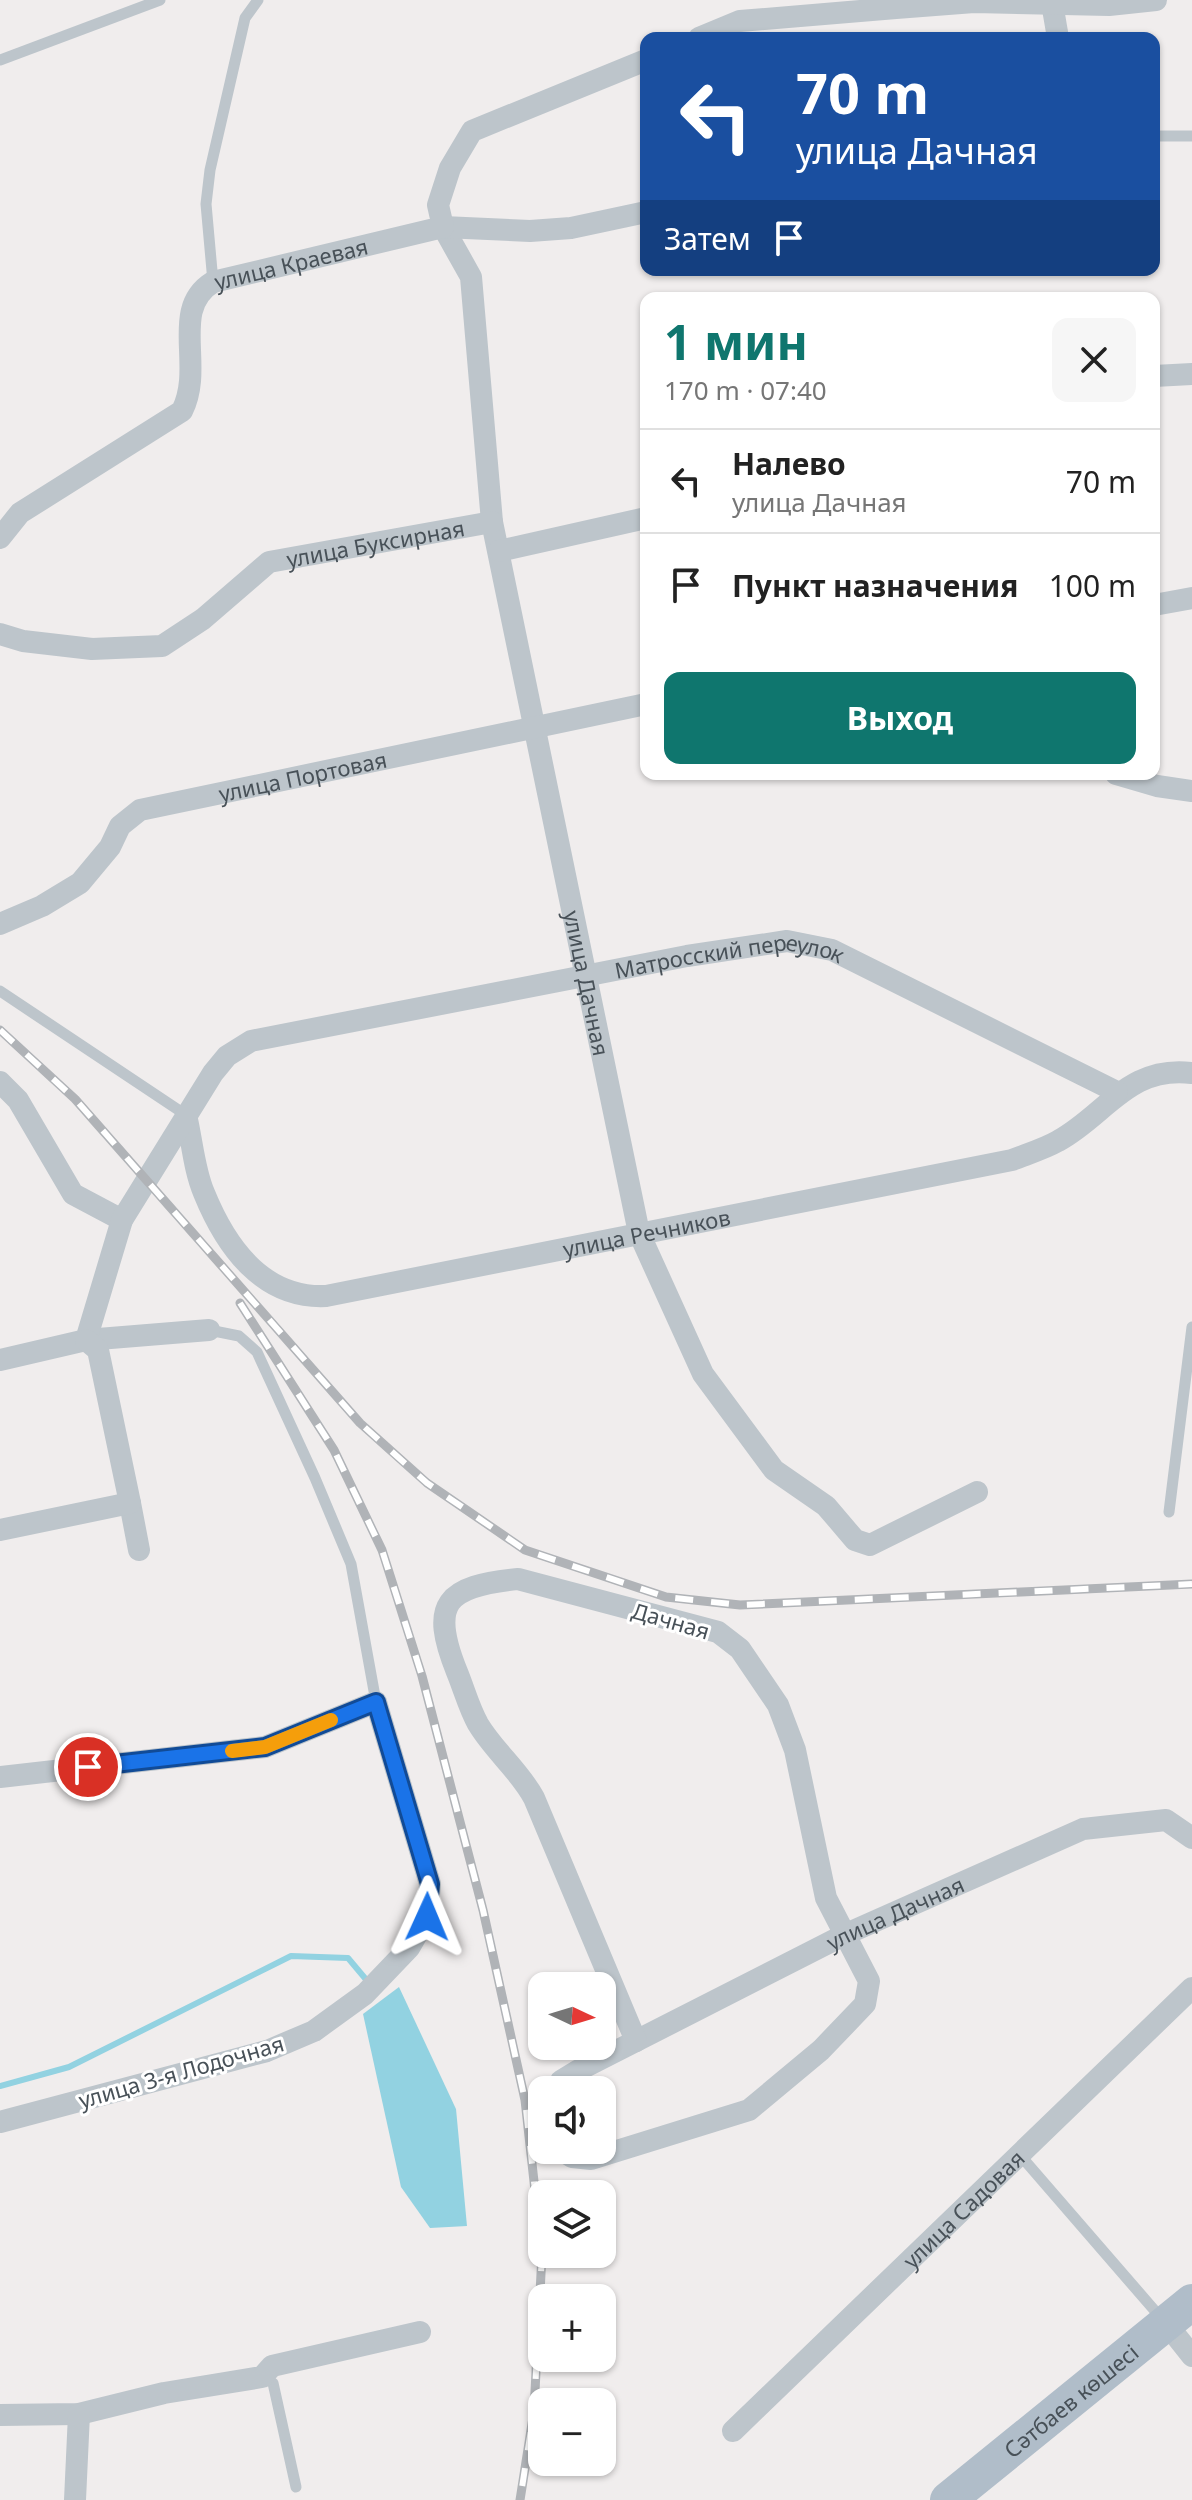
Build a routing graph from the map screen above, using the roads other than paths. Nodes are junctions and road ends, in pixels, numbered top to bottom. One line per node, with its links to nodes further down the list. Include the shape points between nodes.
1 (160, 0): 7 (lane)
2 (258, 0): 13 (lane, via 245,18 210,170 206,204)
3 (1156, 0): 4 (street)
4 (1052, 3): 5 (street, via 974,2 740,21); 6 (street)
5 (713, 32)
6 (1057, 32)
7 (0, 60)
8 (640, 62): 12 (street, via 472,131 450,168 438,205)
9 (1160, 136): 10 (lane)
10 (1192, 136)
11 (640, 213): 12 (street, улица Краевая, via 558,229)
12 (443, 227): 13 (street, улица Краевая); 17 (street, улица Дачная, via 471,277)
13 (213, 282): 18 (street, улица Краевая, via 198,291 191,305 192,391 182,411 20,513)
14 (1192, 374): 15 (street)
15 (1160, 376)
16 (640, 519): 19 (street)
17 (492, 522): 19 (street, улица Дачная); 22 (street, улица Буксирная, via 269,562 203,619 162,646 92,649)
18 (0, 538)
19 (499, 551): 24 (street, улица Дачная)
20 (1192, 598): 21 (street)
21 (1160, 604)
22 (0, 634)
23 (640, 705): 24 (street, улица Портовая)
24 (536, 727): 27 (street, улица Портовая, via 140,810 120,826 80,883); 28 (street, улица Дачная)
25 (1136, 780): 26 (street)
26 (1192, 791)
27 (0, 924)
28 (588, 977): 32 (street, Матросский переулок, via 787,941 832,950); 34 (street, Матросский переулок, via 251,1041 227,1056); 36 (street, улица Дачная)
29 (0, 991): 34 (lane)
30 (1192, 1073): 32 (street, улица Речников, via 1145,1078)
31 (0, 1082): 33 (street)
32 (1117, 1092): 36 (street, улица Речников, via 1060,1140 1012,1160)
33 (9, 1102): 35 (street, via 73,1194)
34 (186, 1115): 35 (street, Матросский переулок); 36 (street, улица Речников, via 204,1193 241,1259 267,1283 303,1297)
35 (122, 1220): 39 (street)
36 (639, 1233): 41 (street, улица Дачная, via 703,1374 774,1470 826,1506 855,1540 870,1545)
37 (1192, 1327): 43 (lane)
38 (209, 1330): 39 (street); 46 (lane, via 239,1336 257,1352 309,1465 351,1564)
39 (86, 1340): 40 (street); 42 (street, via 98,1350)
40 (0, 1360)
41 (977, 1492)
42 (130, 1503): 44 (street); 45 (street)
43 (1169, 1512)
44 (0, 1530)
45 (139, 1550)
46 (376, 1702): 47 (street, via 265,1747); 53 (street, улица 3-я Лодочная, via 430,1884 427,1917 409,1948 365,1994 314,2031 267,2051)
47 (0, 1777)
48 (1192, 1838): 49 (street, улица Дачная, via 1166,1820 1083,1829)
49 (844, 1935): 51 (street, улица Дачная); 51 (street, Дачная, via 826,1898 795,1750 778,1705 740,1649 718,1632 518,1579 490,1581 460,1592 445,1607 442,1627 447,1646 479,1725 534,1798); 54 (street, Дачная, via 869,1981 865,2004 821,2050 749,2110)
50 (1192, 1988): 55 (street, улица Садовая)
51 (636, 2041): 52 (street)
52 (569, 2076)
53 (0, 2122)
54 (616, 2153)
55 (1020, 2155): 56 (lane); 62 (street, улица Садовая)
56 (1178, 2312): 58 (street); 65 (main road, Сәтбаев көшесі)
57 (420, 2332): 59 (street, via 272,2366)
58 (1192, 2356)
59 (262, 2377): 60 (street); 63 (lane, via 273,2383)
60 (79, 2414): 61 (street); 64 (street)
61 (0, 2415)
62 (733, 2431)
63 (296, 2487)
64 (75, 2500)
65 (948, 2500)

